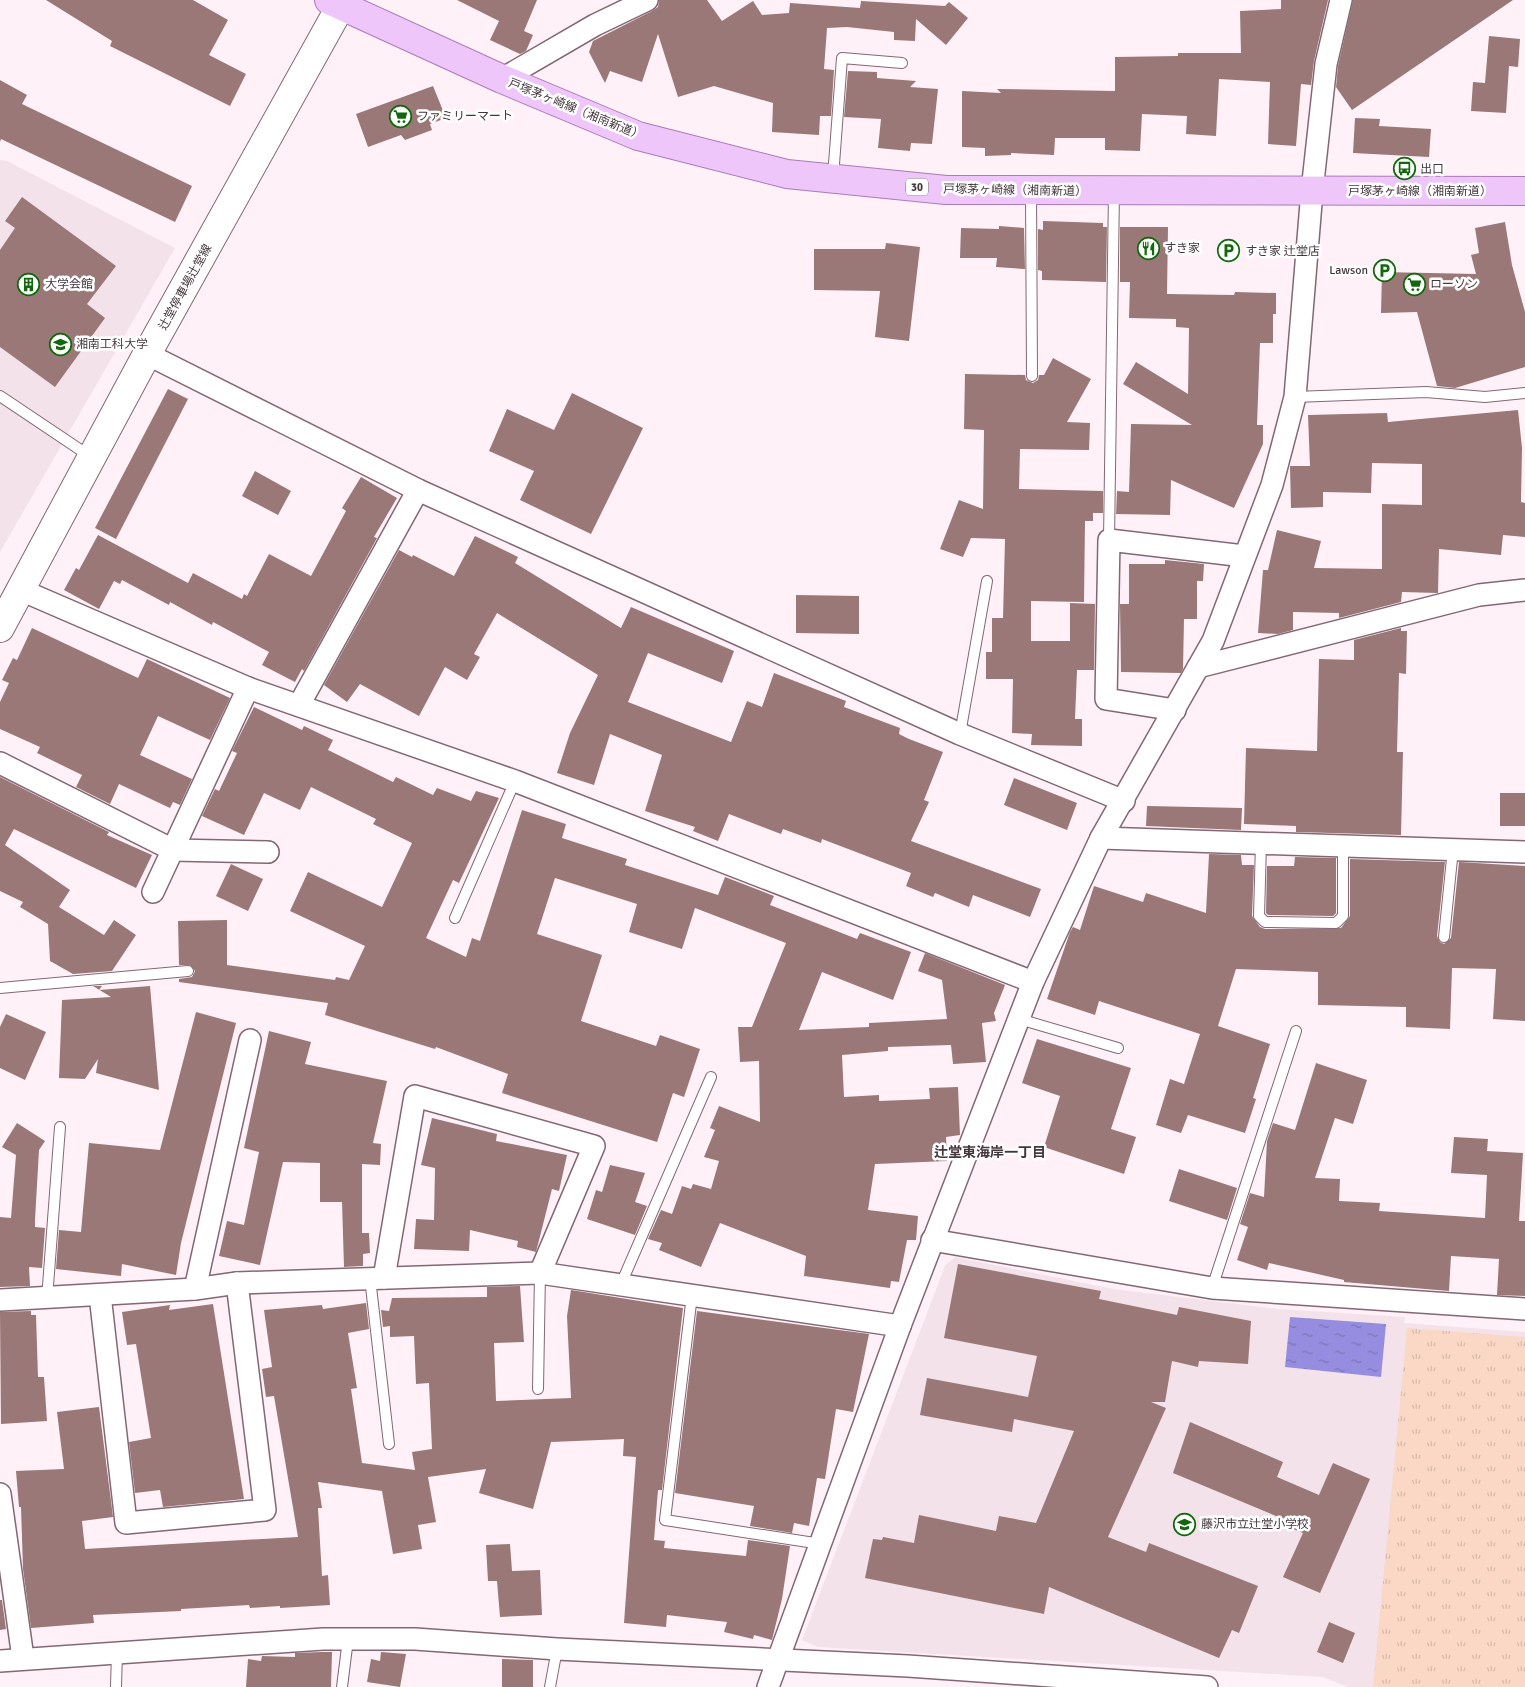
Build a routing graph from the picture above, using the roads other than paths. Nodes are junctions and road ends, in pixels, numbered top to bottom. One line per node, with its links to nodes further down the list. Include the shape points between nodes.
1 (647, 0): 5 (street, via 595,25)
2 (1341, 0): 9 (street, via 1326,64)
3 (338, 2): 5 (main road, 戸塚茅ヶ崎線（湘南新道） / 30); 11 (main road, 辻堂停車場辻堂線)
4 (902, 63): 6 (lane, via 842,58)
5 (502, 79): 6 (main road, 戸塚茅ヶ崎線（湘南新道） / 30, via 638,136 788,174)
6 (833, 180): 7 (main road, 戸塚茅ヶ崎線（湘南新道） / 30, via 946,190)
7 (1031, 190): 8 (main road, 戸塚茅ヶ崎線（湘南新道） / 30); 12 (lane)
8 (1114, 191): 9 (main road, 戸塚茅ヶ崎線（湘南新道） / 30); 18 (lane)
9 (1312, 191): 10 (main road, 戸塚茅ヶ崎線（湘南新道） / 30); 15 (street)
10 (1525, 191)
11 (147, 354): 16 (main road, 辻堂停車場辻堂線); 17 (street)
12 (1032, 376)
13 (1525, 393): 15 (lane, via 1485,397 1426,392)
14 (0, 396): 16 (lane)
15 (1295, 397): 19 (street, via 1272,485)
16 (92, 457): 21 (main road, 辻堂停車場辻堂線)
17 (418, 490): 26 (street); 28 (street)
18 (1109, 540): 19 (street); 27 (street, via 1106,699)
19 (1244, 556): 24 (street, via 1213,641)
20 (987, 581): 28 (lane)
21 (21, 590): 23 (main road, 辻堂停車場辻堂線); 25 (street)
22 (1525, 590): 24 (street, via 1479,595)
23 (0, 628)
24 (1198, 667): 27 (street)
25 (248, 688): 26 (street); 36 (street)
26 (299, 705): 30 (street)
27 (1175, 710): 31 (street)
28 (960, 734): 31 (street)
29 (0, 763): 36 (street)
30 (515, 781): 40 (lane); 43 (street)
31 (1124, 801): 32 (street)
32 (1101, 838): 33 (street); 43 (street)
33 (1261, 843): 34 (street); 34 (lane, via 1258,916 1264,922 1336,923 1343,916)
34 (1343, 846): 35 (street)
35 (1453, 849): 38 (street); 41 (lane)
36 (173, 850): 37 (street); 39 (street)
37 (268, 852)
38 (1525, 852)
39 (153, 892)
40 (455, 918)
41 (1444, 937)
42 (188, 971): 44 (lane)
43 (1033, 982): 45 (street)
44 (0, 988)
45 (1019, 1019): 48 (lane); 51 (street)
46 (1296, 1031): 56 (lane)
47 (250, 1040): 57 (street)
48 (1118, 1048)
49 (711, 1077): 55 (lane)
50 (60, 1127): 60 (lane)
51 (932, 1240): 56 (street); 63 (street)
52 (540, 1273): 53 (street); 53 (street, via 594,1146 414,1096); 55 (street); 64 (lane)
53 (377, 1278): 54 (street); 65 (lane)
54 (237, 1283): 57 (street); 58 (street, via 265,1510 126,1523)
55 (621, 1284): 59 (street)
56 (1212, 1288): 62 (street)
57 (195, 1289): 58 (street)
58 (100, 1295): 60 (street)
59 (692, 1295): 63 (street); 67 (lane, via 665,1520)
60 (47, 1299): 61 (street)
61 (0, 1300)
62 (1525, 1309)
63 (900, 1326): 67 (street)
64 (538, 1389)
65 (389, 1444)
66 (0, 1494): 71 (street)
67 (821, 1544): 72 (street)
68 (348, 1639): 69 (street, via 415,1639); 70 (street); 76 (lane)
69 (557, 1649): 72 (street); 77 (lane)
70 (117, 1652): 71 (street); 75 (lane)
71 (23, 1658): 73 (street)
72 (780, 1658): 74 (street); 78 (street)
73 (0, 1661)
74 (968, 1679): 79 (street)
75 (116, 1687)
76 (342, 1687)
77 (550, 1687)
78 (768, 1687)
79 (1207, 1687)

